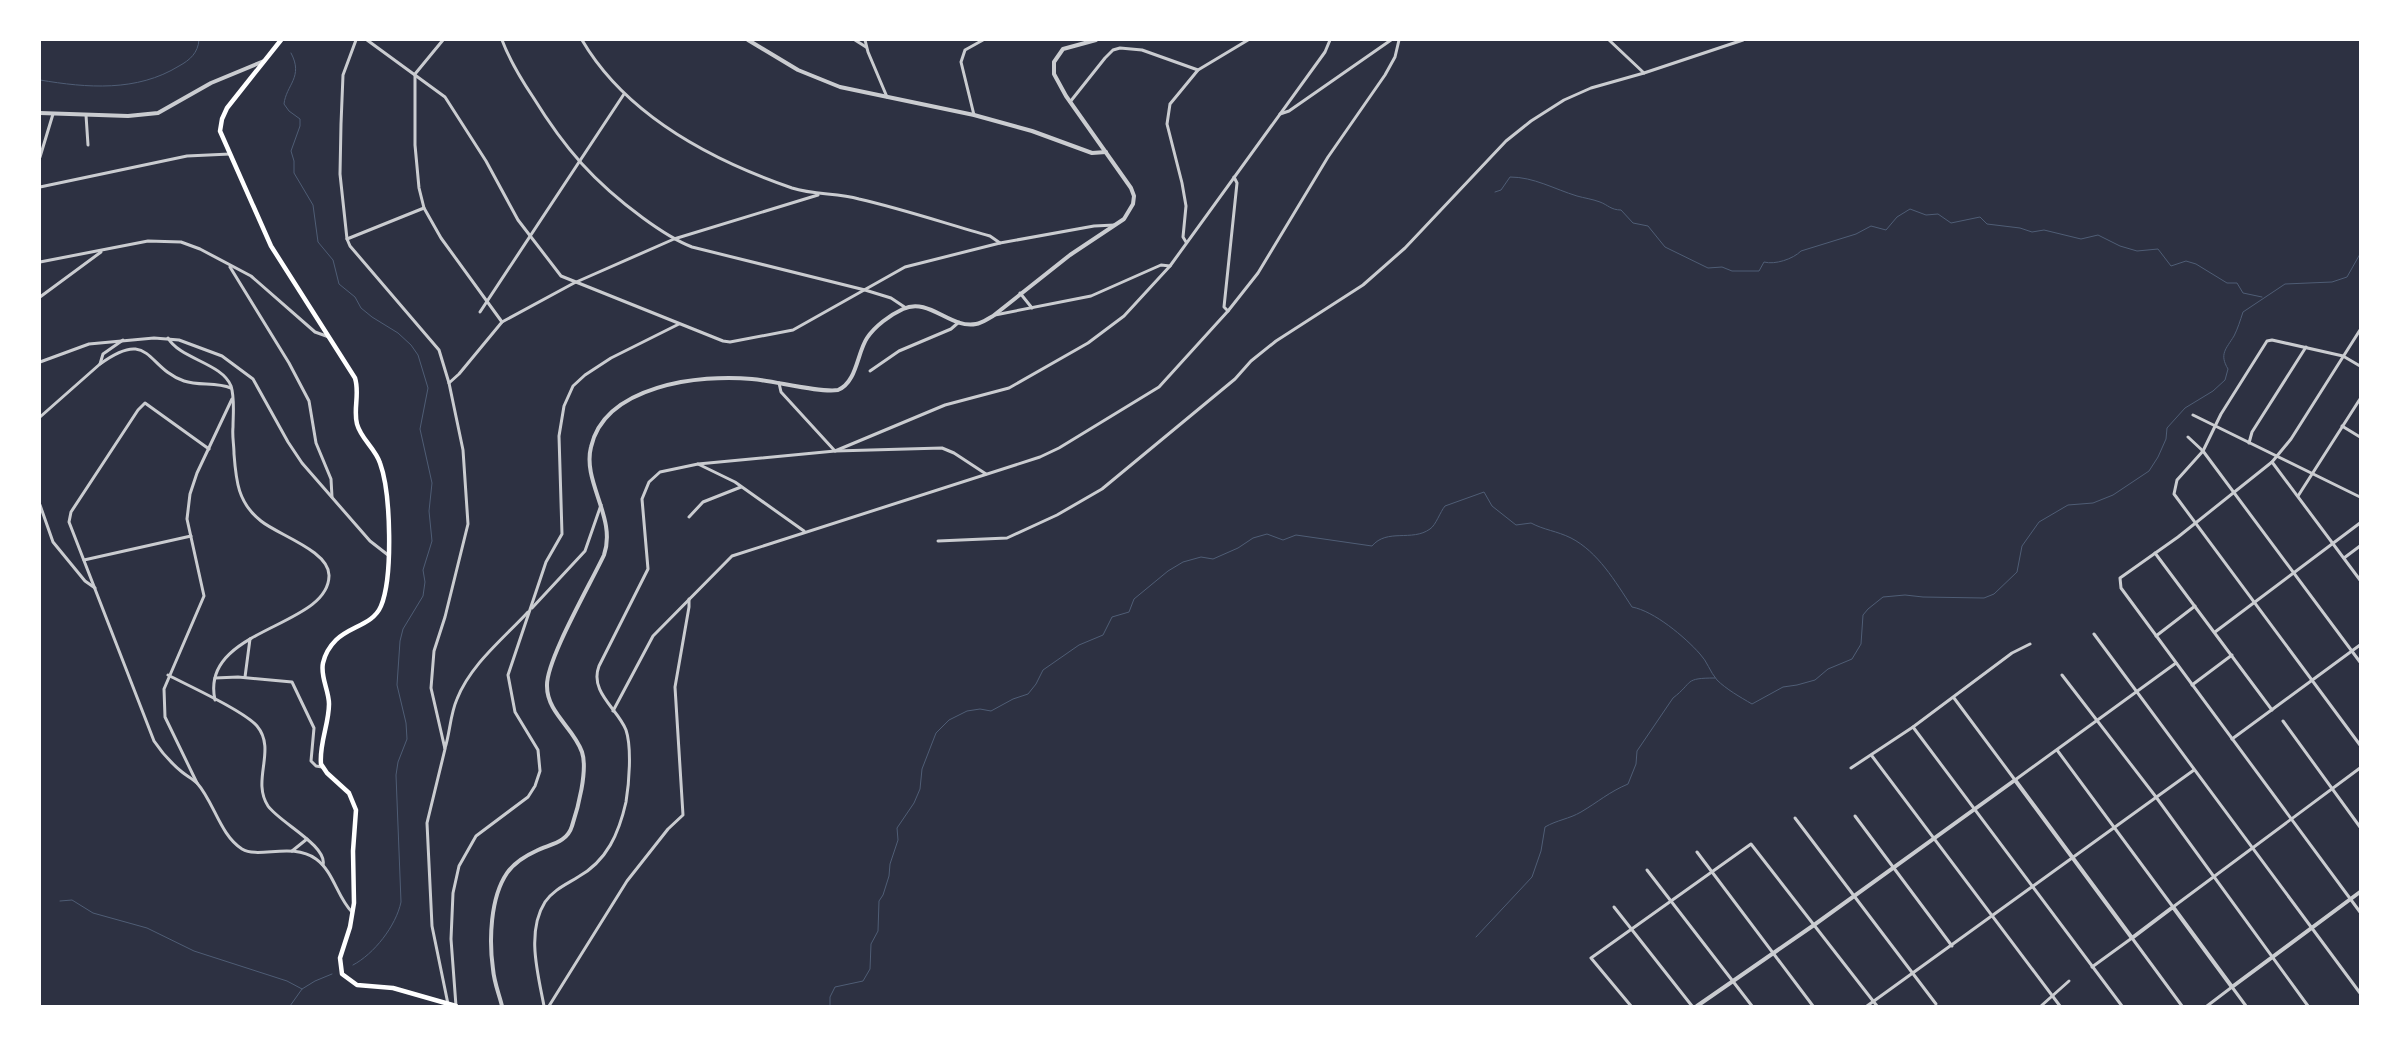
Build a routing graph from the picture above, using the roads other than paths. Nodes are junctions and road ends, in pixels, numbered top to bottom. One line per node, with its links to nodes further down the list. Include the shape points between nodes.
1 (282, 40): 19 (main road)
2 (356, 40): 42 (street, via 343,75 340,124 340,174)
3 (367, 40): 21 (street)
4 (443, 40): 21 (street)
5 (502, 40): 35 (street, via 546,119)
6 (582, 40): 23 (street, via 597,64)
7 (748, 40): 24 (street, via 818,80)
8 (855, 40): 18 (street)
9 (865, 40): 18 (street)
10 (983, 40): 30 (street, via 966,50 961,62)
11 (1096, 40): 25 (street, via 1066,47 1056,58 1055,78)
12 (1248, 40): 20 (street)
13 (1330, 40): 28 (street, via 1325,52)
14 (1391, 40): 28 (street, via 1289,111)
15 (1399, 40): 57 (street, via 1395,57 1385,75 1328,157 1258,273)
16 (1609, 40): 22 (street)
17 (1743, 40): 22 (street)
18 (866, 48): 24 (street)
19 (266, 60): 29 (street, via 207,84 161,112); 33 (main road, via 223,116 220,131)
20 (1198, 70): 25 (street, via 1142,50 1118,48 1107,55); 45 (street, via 1170,104 1167,124 1186,206)
21 (416, 74): 39 (street, via 415,145); 41 (street, via 448,101)
22 (1644, 74): 105 (street, via 1591,88 1564,100 1506,141 1434,219 1363,285 1276,341 1102,489 1007,538)
23 (624, 94): 35 (street); 38 (street, via 676,133 710,152 793,188)
24 (888, 98): 30 (street)
25 (1070, 102): 32 (street)
26 (40, 113): 27 (street)
27 (53, 114): 29 (street); 34 (street)
28 (1279, 114): 36 (street)
29 (86, 115): 31 (street)
30 (974, 115): 32 (street, via 1092,153)
31 (88, 145)
32 (1106, 152): 40 (street, via 1134,196 1130,212)
33 (231, 154): 37 (street, via 187,156); 64 (main road, via 274,253)
34 (40, 158)
35 (579, 162): 41 (street); 43 (street, via 624,205)
36 (1234, 177): 45 (street); 57 (street, via 1237,183 1224,307)
37 (40, 187)
38 (819, 194): 43 (street); 44 (street, via 858,198 990,236)
39 (424, 208): 42 (street); 54 (street, via 441,238)
40 (1115, 225): 44 (street); 52 (street, via 1070,254)
41 (529, 236): 50 (street, via 561,276); 54 (street)
42 (347, 239): 74 (street, via 436,345)
43 (674, 239): 50 (street); 51 (street, via 692,247)
44 (1000, 242): 51 (street, via 905,267)
45 (1186, 243): 49 (street)
46 (103, 250): 47 (street); 48 (street, via 148,241 175,241 200,249); 53 (street)
47 (40, 262)
48 (230, 266): 64 (street, via 257,280 314,332); 97 (street, via 309,401 316,443 332,479)
49 (1170, 266): 56 (street, via 1161,265 1091,296); 87 (street, via 1124,316 1088,343 1009,388 945,405)
50 (574, 283): 60 (street); 62 (street)
51 (865, 290): 55 (street, via 891,298); 62 (street, via 793,330 777,335 730,342)
52 (1020, 293): 56 (street); 59 (street)
53 (40, 297)
54 (487, 300): 58 (street); 60 (street)
55 (906, 308): 61 (street, via 924,308); 73 (street, via 870,333 849,381 842,389 834,391)
56 (1032, 308): 59 (street)
57 (1228, 311): 91 (street, via 1154,391 1050,454)
58 (480, 312)
59 (993, 316): 61 (street, via 974,324)
60 (502, 322): 74 (street)
61 (959, 322): 72 (street, via 952,329 899,351)
62 (678, 324): 118 (street, via 596,367 576,382 569,394 560,428 562,534 546,562)
63 (2360, 330): 68 (street)
64 (329, 337): 109 (main road, via 355,378 357,424 382,468 389,516)
65 (168, 338): 66 (street); 75 (street, via 176,348 218,372); 97 (street, via 222,356 250,376 296,455)
66 (123, 340): 69 (street, via 83,346); 70 (street, via 103,354)
67 (2306, 347): 68 (street); 80 (street, via 2272,340 2263,346); 84 (street, via 2252,432)
68 (2343, 356): 71 (street); 88 (street)
69 (40, 362)
70 (100, 364): 75 (street, via 122,351 139,349 184,381); 79 (street)
71 (2360, 366)
72 (870, 371)
73 (779, 382): 87 (street, via 781,392); 99 (street, via 738,378 698,380 663,387 623,402 608,416 591,445 591,469)
74 (448, 383): 145 (street, via 463,450 468,515 466,534 433,660 432,692)
75 (231, 388): 76 (street)
76 (232, 399): 85 (street); 122 (street, via 239,496 260,521 319,556 329,575 325,591 315,603)
77 (2360, 399): 81 (street)
78 (2193, 415): 80 (street)
79 (40, 417)
80 (2214, 426): 84 (street); 86 (street)
81 (2342, 426): 83 (street); 92 (street)
82 (2188, 437): 86 (street)
83 (2360, 437)
84 (2249, 442): 88 (street)
85 (209, 449): 104 (street, via 190,494 187,515); 111 (street, via 145,403 70,514 69,522)
86 (2203, 450): 94 (street); 101 (street, via 2177,480 2173,490)
87 (834, 451): 90 (street); 91 (street, via 942,448)
88 (2277, 457): 89 (street); 92 (street)
89 (2272, 462): 94 (street); 95 (street)
90 (698, 464): 93 (street); 139 (street, via 660,472 649,482 643,495 648,569 597,670 600,688)
91 (987, 474): 103 (street)
92 (2312, 474): 95 (street); 96 (street)
93 (742, 486): 100 (street, via 703,502); 103 (street)
94 (2234, 492): 101 (street); 112 (street)
95 (2298, 496): 106 (street)
96 (2360, 497)
97 (332, 498): 109 (street, via 370,541)
98 (40, 505): 114 (street, via 53,542 85,581)
99 (601, 505): 118 (street, via 588,547); 201 (street, via 607,532 606,550 552,662 547,683 550,701 582,753 582,778 572,826 566,837 517,862 499,888 491,954)
100 (690, 518)
101 (2195, 522): 108 (street); 116 (street)
102 (2360, 523): 106 (street)
103 (805, 531): 115 (street, via 732,556)
104 (191, 536): 111 (street); 129 (street, via 204,596)
105 (938, 541)
106 (2332, 543): 110 (street); 112 (street)
107 (2360, 546): 110 (street)
108 (2155, 553): 117 (street); 121 (street, via 2120,578 2120,588)
109 (388, 555): 148 (main road, via 379,610 369,620 339,637 324,660 322,673 329,704)
110 (2344, 558): 113 (street)
111 (84, 560): 114 (street)
112 (2293, 573): 116 (street); 125 (street)
113 (2360, 580)
114 (95, 588): 153 (street, via 151,737 166,757)
115 (689, 599): 139 (street, via 650,640); 203 (street, via 675,687 683,815 668,829 627,882)
116 (2254, 602): 119 (street); 133 (street)
117 (2195, 606): 119 (street); 121 (street)
118 (530, 610): 145 (street, via 483,658 461,690 454,705); 200 (street, via 509,671 508,684 517,716 538,750 540,771 528,797 476,836 459,866 453,893 451,931)
119 (2215, 632): 126 (street)
120 (2094, 634): 135 (street)
121 (2156, 636): 128 (street)
122 (250, 639): 131 (street); 132 (street, via 227,657)
123 (2030, 644): 136 (street, via 2012,653)
124 (2360, 646): 125 (street)
125 (2352, 651): 127 (street); 133 (street)
126 (2232, 656): 134 (street); 138 (street)
127 (2360, 662)
128 (2176, 663): 134 (street); 135 (street)
129 (168, 675): 137 (street); 153 (street, via 164,689 165,717)
130 (2062, 675): 140 (street)
131 (245, 677): 132 (street); 148 (street, via 287,680 294,684 314,728 311,761)
132 (216, 678): 137 (street)
133 (2312, 680): 138 (street); 144 (street)
134 (2192, 685): 143 (street)
135 (2137, 692): 140 (street); 151 (street)
136 (1954, 698): 142 (street); 152 (street)
137 (215, 700): 162 (street, via 248,718 259,729 266,744 261,782 265,800 275,814)
138 (2272, 710): 143 (street)
139 (613, 711): 202 (street, via 624,726 628,740 628,785 624,808 616,835 600,860 592,869 552,893 543,906 536,931 536,956)
140 (2096, 721): 146 (street); 155 (street)
141 (2283, 721): 154 (street)
142 (1913, 727): 147 (street); 156 (street)
143 (2232, 739): 159 (street)
144 (2360, 745)
145 (445, 749): 198 (street, via 428,814 427,839 432,926)
146 (2057, 750): 152 (street); 160 (street)
147 (1872, 756): 149 (street); 163 (street)
148 (322, 767): 180 (main road, via 349,793 355,805)
149 (1851, 768)
150 (2360, 768): 154 (street)
151 (2194, 770): 155 (street); 164 (street)
152 (2015, 780): 156 (street); 167 (street)
153 (197, 783): 165 (street, via 230,836 242,849 253,853)
154 (2332, 789): 159 (street); 161 (street)
155 (2156, 797): 160 (street); 172 (street)
156 (1974, 810): 163 (street); 173 (street)
157 (1855, 816): 169 (street)
158 (1795, 818): 175 (street)
159 (2291, 819): 164 (street); 177 (street)
160 (2114, 827): 167 (street); 179 (street)
161 (2360, 827)
162 (307, 839): 165 (street); 168 (street, via 323,856)
163 (1934, 839): 169 (street); 182 (street)
164 (2254, 847): 172 (street); 184 (street)
165 (292, 851): 168 (street, via 311,856)
166 (1697, 852): 171 (street)
167 (2073, 857): 173 (street); 186 (street)
168 (323, 865): 180 (street, via 346,906)
169 (1894, 868): 175 (street); 187 (street)
170 (1647, 870): 176 (street)
171 (1713, 872): 176 (street); 183 (street, via 1751,844); 188 (street)
172 (2214, 876): 179 (street); 189 (street)
173 (2032, 887): 182 (street); 190 (street)
174 (2360, 892): 177 (street)
175 (1854, 896): 183 (street); 191 (street)
176 (1671, 899): 185 (street); 192 (street)
177 (2350, 899): 181 (street); 184 (street)
178 (1614, 907): 185 (street)
179 (2173, 907): 186 (street); 194 (street)
180 (353, 912): 198 (main road, via 340,961 341,972 347,980 359,986 396,988)
181 (2360, 912)
182 (1992, 916): 187 (street); 196 (street)
183 (1814, 925): 188 (street); 197 (street)
184 (2313, 927): 189 (street); 195 (street)
185 (1631, 929): 204 (street, via 1591,958); 205 (street)
186 (2132, 938): 190 (street); 214 (street)
187 (1952, 946): 191 (street)
188 (1773, 953): 192 (street); 208 (street)
189 (2274, 956): 194 (street); 217 (street)
190 (2092, 967): 213 (street)
191 (1913, 974): 197 (street); 199 (street)
192 (1733, 981): 206 (street); 207 (street)
193 (2069, 981): 196 (street)
194 (2232, 987): 215 (street); 216 (street)
195 (2360, 993)
196 (2053, 997): 211 (street); 212 (street)
197 (1874, 1002): 209 (street); 210 (street)
198 (448, 1004): 200 (main road)
199 (1936, 1004)
200 (456, 1006)
201 (502, 1006)
202 (544, 1006)
203 (549, 1006)
204 (1631, 1006)
205 (1692, 1006)
206 (1697, 1006)
207 (1752, 1006)
208 (1813, 1006)
209 (1867, 1006)
210 (1877, 1006)
211 (2041, 1006)
212 (2060, 1006)
213 (2122, 1006)
214 (2182, 1006)
215 (2207, 1006)
216 (2246, 1006)
217 (2308, 1006)

